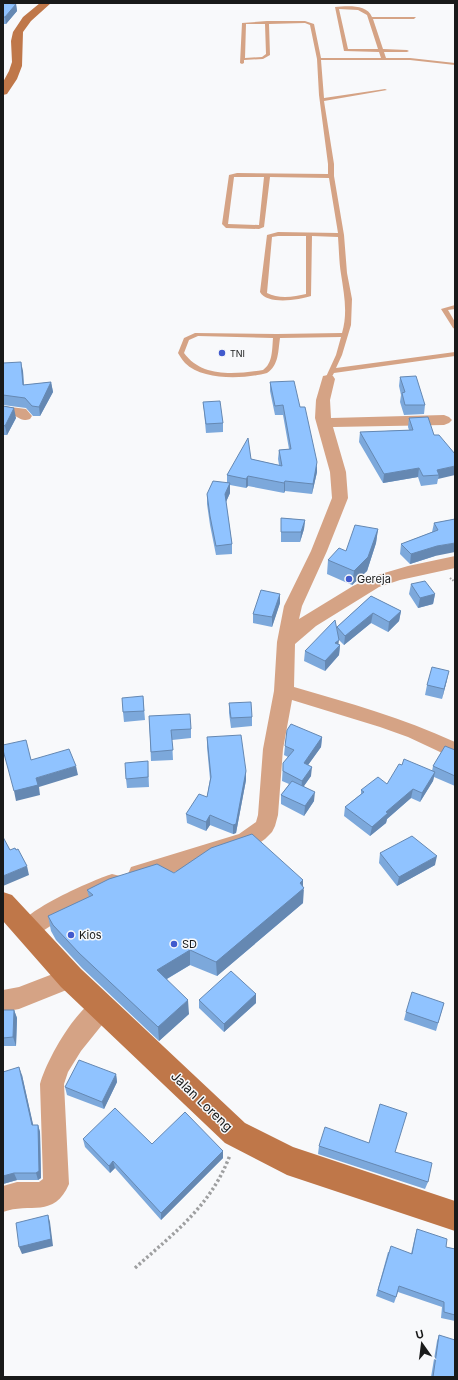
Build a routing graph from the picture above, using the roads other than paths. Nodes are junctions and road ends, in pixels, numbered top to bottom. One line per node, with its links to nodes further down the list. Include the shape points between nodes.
1 (46, 3): 11 (street, via 27,19 18,32 16,68)
2 (371, 18): 3 (lane); 5 (lane); 5 (lane, via 366,10 361,8 337,8 346,50)
3 (414, 18)
4 (267, 22): 4 (lane, via 268,55 243,61 244,23); 8 (lane, via 312,24)
5 (381, 51): 6 (lane); 7 (lane)
6 (407, 51)
7 (384, 58): 8 (lane); 9 (lane)
8 (319, 59): 12 (lane)
9 (455, 64)
10 (385, 90): 12 (lane)
11 (3, 91)
12 (322, 100): 14 (lane)
13 (267, 175): 13 (lane, via 230,177 226,226 262,226); 14 (lane)
14 (331, 176): 16 (lane)
15 (309, 234): 15 (lane, via 309,295 265,295 263,292 268,238 278,234); 16 (lane)
16 (341, 235): 19 (lane, via 349,298)
17 (455, 307): 18 (lane, via 444,309)
18 (455, 327)
19 (345, 335): 20 (lane); 22 (lane)
20 (277, 336): 20 (lane, via 197,334 186,338 181,353 194,367 208,372 265,372 273,365)
21 (455, 354): 22 (lane)
22 (330, 375): 26 (street, via 323,400)
23 (3, 410): 24 (street, via 21,412)
24 (25, 416)
25 (444, 420): 26 (street)
26 (324, 423): 28 (street, via 338,472 340,498 293,606)
27 (455, 562): 28 (street, via 394,576 363,587 293,632)
28 (286, 642): 29 (street)
29 (284, 691): 30 (street, via 385,721); 32 (street, via 272,750 268,815 265,826 258,833 246,841 103,886 61,907)
30 (455, 751)
31 (3, 902): 32 (street, Jalan Loreng)
32 (26, 930): 33 (street, Jalan Loreng)
33 (71, 978): 34 (street, via 19,998); 35 (street, Jalan Loreng)
34 (3, 1001)
35 (102, 1007): 36 (street, via 81,1032 57,1068 52,1084 56,1184 50,1192 36,1196 20,1194); 37 (street, Jalan Loreng, via 235,1133 287,1160)
36 (3, 1199)
37 (455, 1216)

